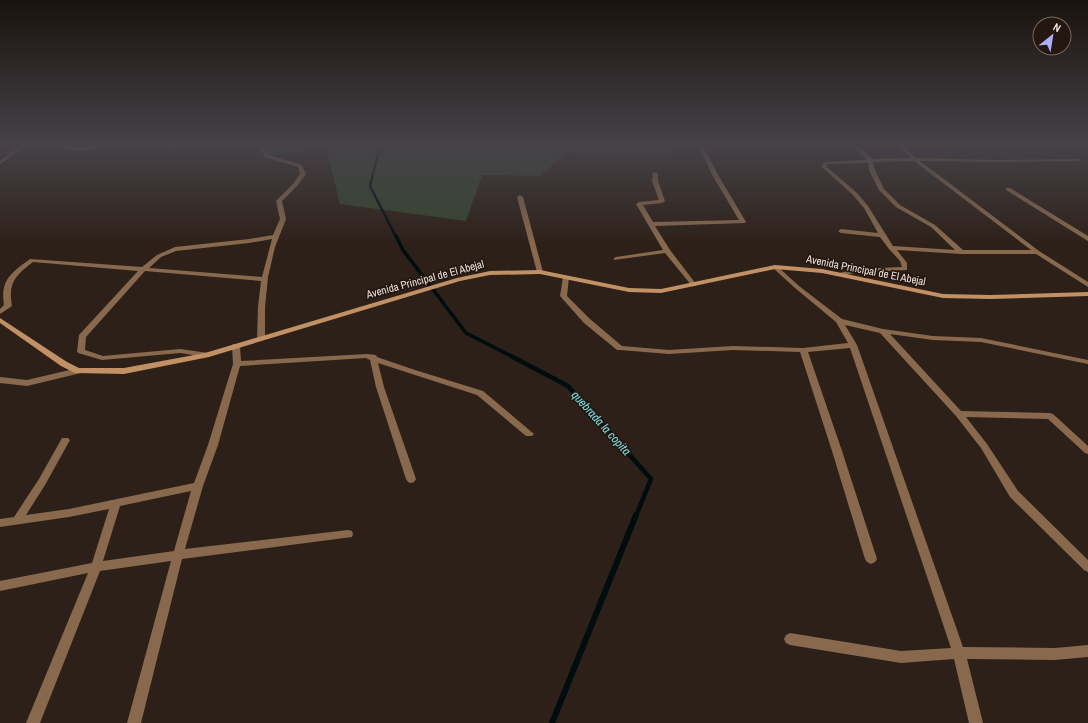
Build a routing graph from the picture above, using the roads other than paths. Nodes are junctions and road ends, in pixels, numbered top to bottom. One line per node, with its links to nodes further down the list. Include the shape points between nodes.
1 (301, 178): 12 (street, via 298,184 279,201 283,219)
2 (655, 178): 9 (street, via 662,201 639,204)
3 (717, 178): 9 (street, via 743,222)
4 (835, 178): 11 (street, via 866,207)
5 (876, 178): 16 (street, via 882,190 898,206 933,226)
6 (941, 178): 17 (street)
7 (1008, 189): 13 (street)
8 (520, 197): 21 (street)
9 (651, 224): 15 (street)
10 (841, 231): 11 (street)
11 (882, 235): 14 (street)
12 (276, 236): 20 (street, via 249,242 175,249 158,256); 24 (street)
13 (1088, 238)
14 (891, 248): 16 (street); 22 (street, via 906,266 905,270 868,269)
15 (667, 251): 18 (street); 25 (street)
16 (961, 252): 17 (street)
17 (1037, 252): 26 (street)
18 (616, 259)
19 (775, 267): 22 (main road, Avenida Principal de El Abejal); 25 (main road, Avenida Principal de El Abejal); 30 (street)
20 (142, 270): 24 (street); 28 (street, via 32,260 10,279 6,289 8,306); 36 (street, via 82,337 81,351 102,358 180,351)
21 (540, 272): 23 (main road, Avenida Principal de El Abejal); 32 (main road, Avenida Principal de El Abejal, via 490,273 459,279)
22 (838, 275): 27 (main road, Avenida Principal de El Abejal, via 943,296 990,298)
23 (566, 277): 25 (main road, Avenida Principal de El Abejal, via 629,290 661,291); 35 (street, via 563,296 587,321 620,348 669,352 733,348)
24 (264, 279): 32 (street)
25 (694, 285)
26 (1088, 285)
27 (1088, 294)
28 (0, 312)
29 (0, 320): 40 (main road, Avenida Principal de El Abejal, via 64,364)
30 (839, 321): 31 (street); 33 (street)
31 (883, 331): 38 (street, via 933,338 981,340); 42 (street)
32 (261, 338): 34 (main road, Avenida Principal de El Abejal)
33 (853, 345): 35 (street); 59 (street)
34 (236, 346): 36 (main road, Avenida Principal de El Abejal); 39 (street)
35 (803, 350): 53 (street)
36 (206, 355): 40 (main road, Avenida Principal de El Abejal, via 124,371)
37 (373, 358): 39 (street, via 367,356); 43 (street, via 480,394); 46 (street, via 380,387)
38 (1088, 362)
39 (237, 364): 47 (street)
40 (78, 370): 41 (street, via 27,383)
41 (0, 380)
42 (959, 414): 45 (street, via 1050,416); 55 (street, via 984,446 1014,494)
43 (529, 434)
44 (65, 440): 49 (street)
45 (1088, 451)
46 (411, 479)
47 (198, 486): 48 (street); 52 (street)
48 (116, 503): 49 (street); 54 (street)
49 (17, 521): 50 (street)
50 (0, 523)
51 (348, 534): 52 (street)
52 (178, 555): 54 (street); 61 (street)
53 (871, 559)
54 (96, 567): 56 (street); 60 (street)
55 (1088, 567)
56 (0, 586)
57 (790, 639): 59 (street, via 901,657)
58 (1088, 651): 59 (street, via 1055,654)
59 (959, 653): 62 (street)
60 (33, 723)
61 (134, 723)
62 (976, 723)

